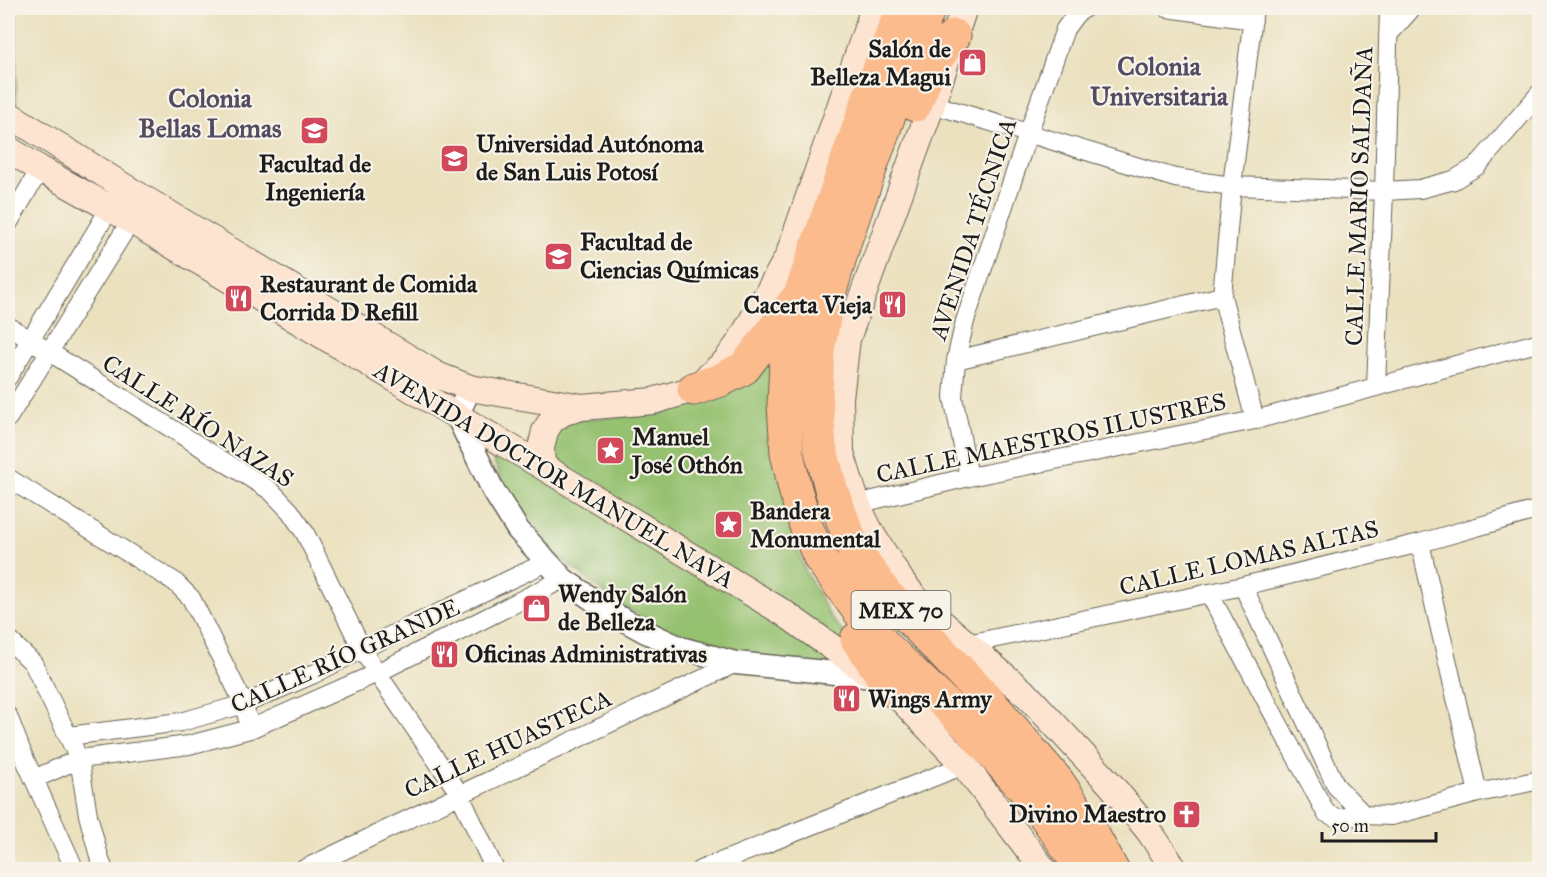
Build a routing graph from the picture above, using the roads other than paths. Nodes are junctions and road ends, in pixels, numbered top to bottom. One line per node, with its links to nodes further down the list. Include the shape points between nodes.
1 (874, 8): 31 (main road, via 788,257 740,342 726,361)
2 (902, 8): 21 (highway, MEX 70, via 878,72)
3 (929, 8): 21 (highway, MEX 70, via 849,229)
4 (1085, 8): 14 (street, AVENIDA TÉCNICA, via 1065,29)
5 (1167, 8): 8 (street)
6 (1389, 8): 10 (street, CALLE MARIO SALDAÑA)
7 (1412, 8): 10 (street)
8 (1254, 14): 17 (street, CALLE MAESTROS ILUSTRES)
9 (959, 22): 12 (main road); 21 (highway, via 930,67 874,212)
10 (1388, 35): 18 (street, CALLE MARIO SALDAÑA)
11 (1539, 93): 18 (street, via 1477,166 1454,180 1420,189)
12 (932, 104): 14 (street); 39 (main road, via 847,339 840,398 841,453)
13 (8, 114): 19 (main road, AVENIDA DOCTOR MANUEL NAVA)
14 (1028, 134): 17 (street, via 1175,178); 27 (street, AVENIDA TÉCNICA, via 965,321)
15 (8, 149): 16 (main road, AVENIDA DOCTOR MANUEL NAVA)
16 (40, 170): 19 (main road, AVENIDA DOCTOR MANUEL NAVA); 20 (street)
17 (1232, 186): 18 (street); 22 (street, CALLE MAESTROS ILUSTRES)
18 (1384, 191): 29 (street, CALLE MARIO SALDAÑA)
19 (127, 203): 24 (street); 26 (street); 30 (main road, AVENIDA DOCTOR MANUEL NAVA, via 437,375); 33 (main road, AVENIDA DOCTOR MANUEL NAVA)
20 (8, 224)
21 (815, 295): 31 (highway, via 774,329 744,368); 40 (highway, MEX 70, via 786,360 787,453); 53 (highway, MEX 70, via 820,447 853,547 885,593)
22 (1222, 297): 27 (street); 35 (street, CALLE MAESTROS ILUSTRES)
23 (8, 326): 24 (street, CALLE RÍO NAZAS)
24 (30, 340): 26 (street, CALLE RÍO NAZAS); 28 (street)
25 (1539, 344): 29 (street, CALLE MAESTROS ILUSTRES)
26 (49, 352): 34 (street); 49 (street, CALLE RÍO NAZAS, via 270,491 305,533)
27 (956, 360): 37 (street, AVENIDA TÉCNICA, via 953,397)
28 (8, 377)
29 (1376, 386): 35 (street, CALLE MAESTROS ILUSTRES)
30 (470, 388): 32 (main road, AVENIDA DOCTOR MANUEL NAVA); 33 (street)
31 (694, 389): 32 (main road, via 653,401)
32 (582, 407): 36 (main road, via 552,420 541,448)
33 (457, 416): 36 (main road, AVENIDA DOCTOR MANUEL NAVA); 43 (street, via 499,500 518,530)
34 (8, 418)
35 (1255, 420): 37 (street, CALLE MAESTROS ILUSTRES)
36 (542, 466): 52 (main road, AVENIDA DOCTOR MANUEL NAVA, via 784,613)
37 (969, 477): 39 (street, CALLE MAESTROS ILUSTRES)
38 (8, 478): 54 (street, via 175,582 191,598)
39 (856, 504): 48 (main road, via 902,582 922,606)
40 (800, 505): 52 (highway, via 811,568); 56 (highway, MEX 70, via 820,558 884,645)
41 (1539, 509): 42 (street, CALLE LOMAS ALTAS)
42 (1420, 543): 45 (street, CALLE LOMAS ALTAS); 64 (street)
43 (547, 562): 44 (street); 49 (street, CALLE RÍO GRANDE)
44 (563, 579): 50 (street, via 646,632 681,648); 51 (street, CALLE RÍO GRANDE)
45 (1243, 586): 46 (street, CALLE LOMAS ALTAS); 66 (street, via 1336,786)
46 (1209, 593): 48 (street, CALLE LOMAS ALTAS); 66 (street, via 1326,813 1336,818)
47 (8, 639): 58 (street, via 33,663)
48 (968, 644): 77 (main road, via 1028,696 1104,777)
49 (362, 649): 51 (street, CALLE RÍO NAZAS); 54 (street, CALLE RÍO GRANDE)
50 (736, 663): 52 (street); 65 (street, CALLE HUASTECA)
51 (377, 673): 57 (street, CALLE RÍO GRANDE); 65 (street, CALLE RÍO NAZAS)
52 (883, 683): 61 (main road, AVENIDA DOCTOR MANUEL NAVA)
53 (987, 699): 75 (highway, MEX 70, via 1058,782); 76 (highway, via 1045,746)
54 (244, 704): 57 (street); 58 (street, CALLE RÍO GRANDE, via 181,722)
55 (8, 716): 59 (street)
56 (967, 725): 73 (highway); 74 (highway, MEX 70, via 1034,800)
57 (250, 729): 60 (street, CALLE RÍO GRANDE, via 189,745)
58 (68, 736): 60 (street)
59 (15, 759): 62 (street)
60 (79, 759): 62 (street, CALLE RÍO GRANDE); 68 (street, via 87,815)
61 (964, 765): 71 (street); 72 (main road, AVENIDA DOCTOR MANUEL NAVA)
62 (34, 779): 67 (street)
63 (1539, 780): 64 (street)
64 (1478, 793): 66 (street, via 1391,816)
65 (459, 794): 69 (street, CALLE HUASTECA); 70 (street, CALLE RÍO NAZAS)
66 (1364, 815)
67 (75, 870)
68 (104, 870)
69 (302, 870)
70 (495, 870)
71 (700, 870)
72 (1044, 870)
73 (1068, 870)
74 (1083, 870)
75 (1112, 870)
76 (1130, 870)
77 (1175, 870)

